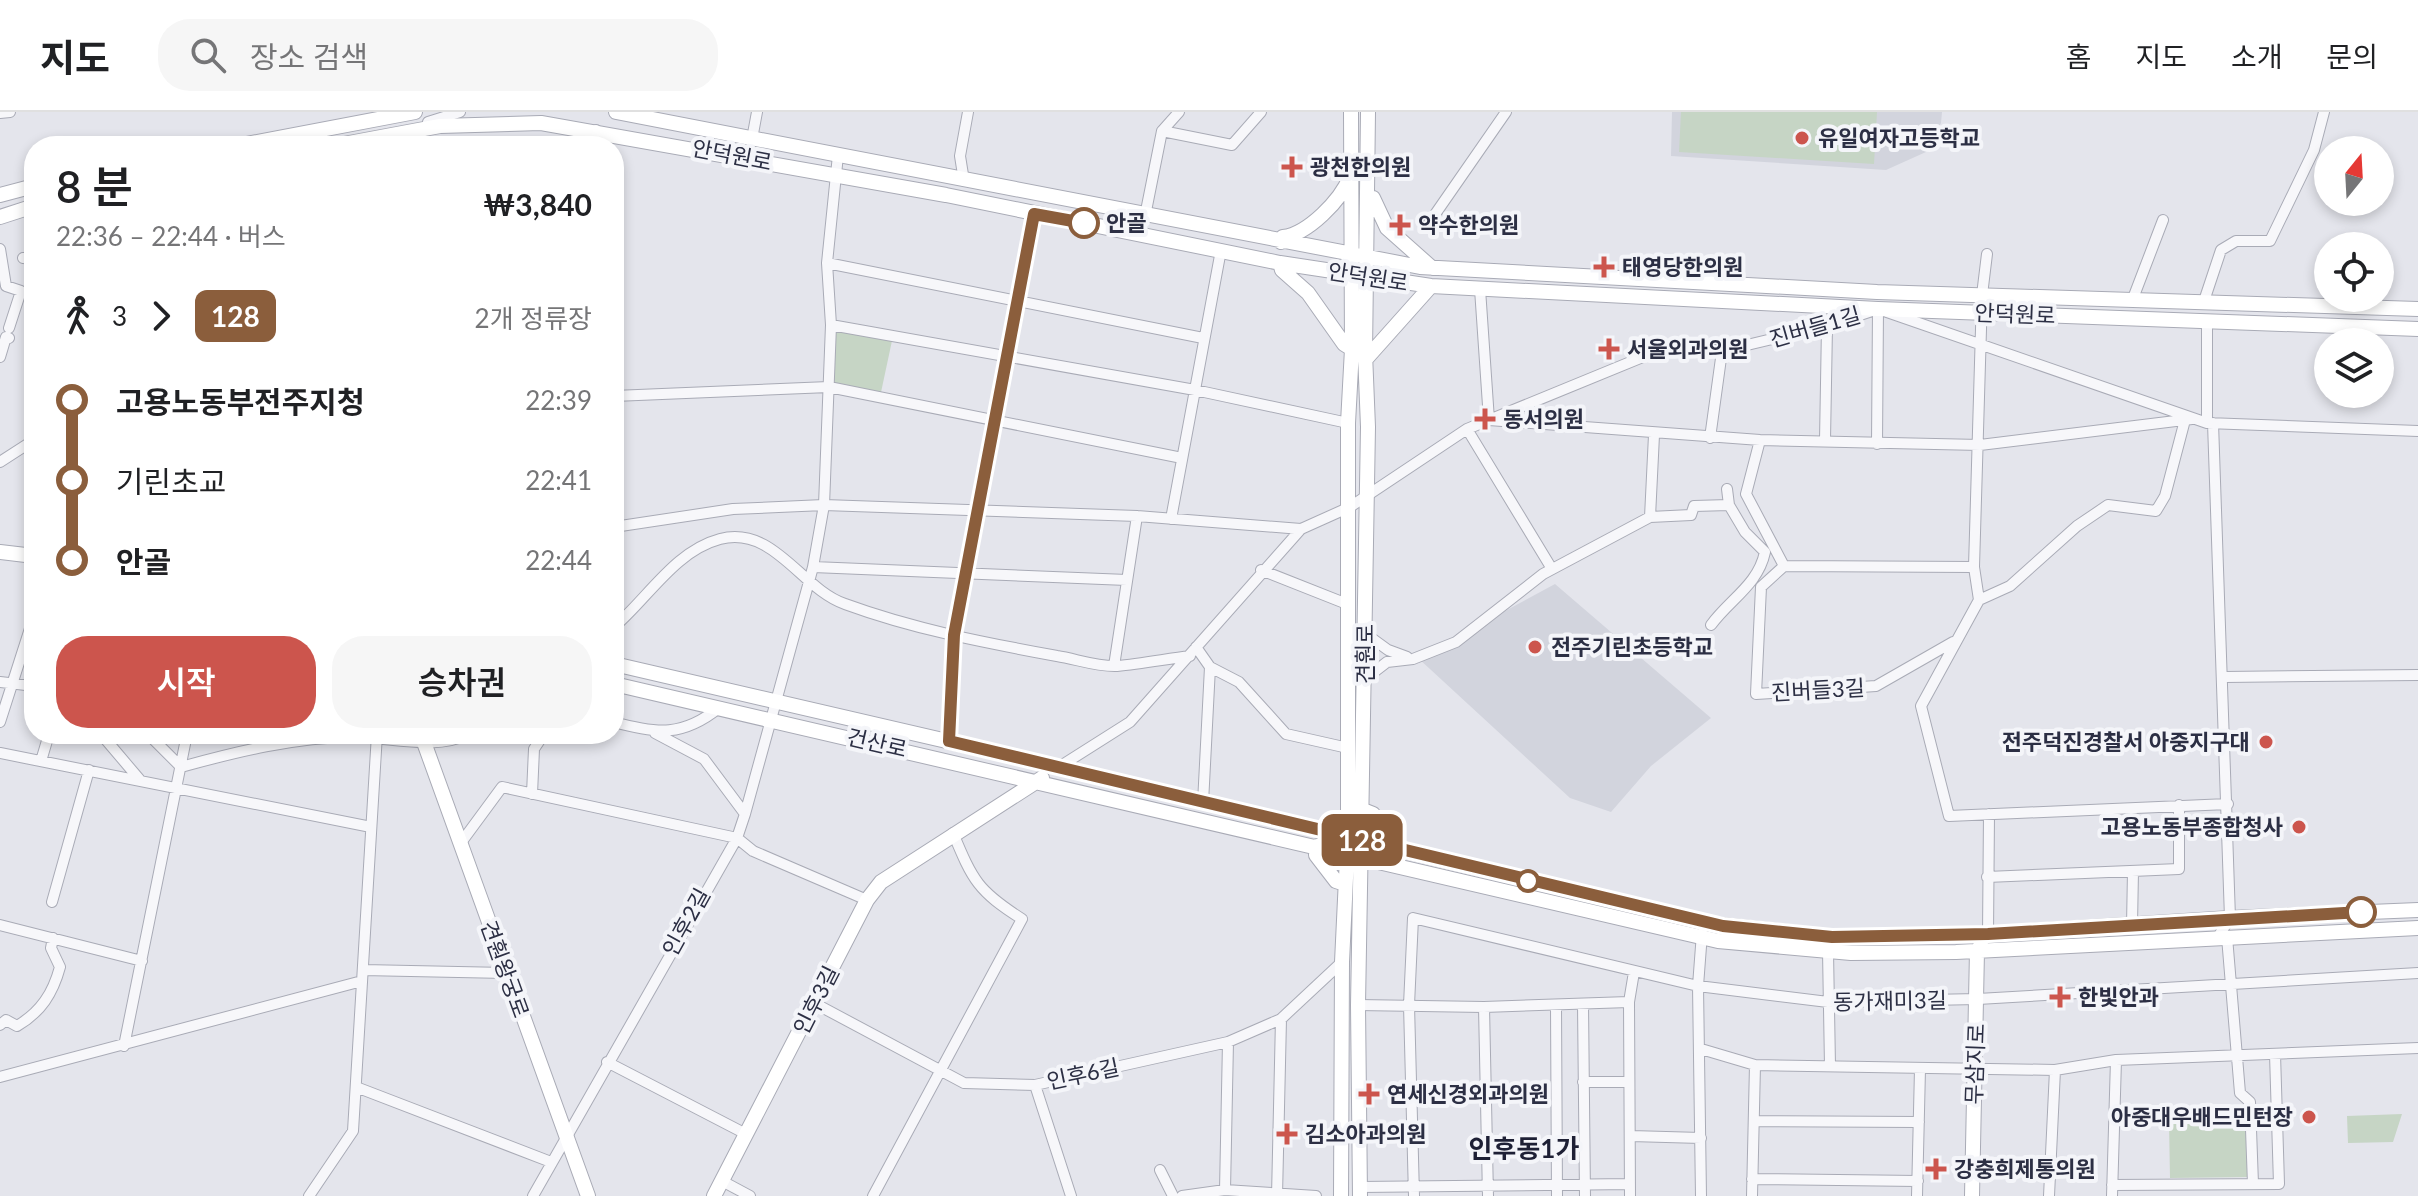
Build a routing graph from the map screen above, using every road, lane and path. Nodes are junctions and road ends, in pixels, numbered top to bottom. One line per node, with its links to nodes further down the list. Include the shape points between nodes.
1 (10, 112): 13 (street)
2 (415, 112): 17 (street)
3 (460, 112): 14 (street)
4 (616, 112): 20 (street, 안덕원로)
5 (757, 112): 20 (street)
6 (968, 112): 24 (street, via 960,156)
7 (1179, 112): 16 (street)
8 (1261, 112): 16 (street, via 1232,145)
9 (1351, 112): 22 (street, 견훤로)
10 (1368, 112): 27 (street, 견훤로)
11 (1506, 112): 33 (street)
12 (2324, 112): 48 (street, via 2314,150 2270,241 2236,241 2221,250)
13 (0, 113)
14 (416, 130): 15 (street, 안덕원로, via 512,122); 18 (street, 안덕원로)
15 (596, 130): 19 (street); 23 (street, 안덕원로)
16 (1162, 131): 30 (street)
17 (289, 136)
18 (401, 136)
19 (596, 136)
20 (752, 139): 21 (street, 안덕원로)
21 (838, 155): 23 (street, 인후2길); 24 (street, 안덕원로)
22 (1352, 173): 34 (street, via 1340,195); 38 (street, 견훤로)
23 (835, 174): 29 (street, 안덕원로); 39 (street, 인후2길)
24 (964, 181): 30 (street, 안덕원로)
25 (24, 189): 26 (street)
26 (0, 195)
27 (1366, 198): 38 (street, 견훤로); 41 (street, via 1373,198 1387,228)
28 (24, 209): 31 (street)
29 (1034, 214): 36 (street, 안덕원로); 47 (street)
30 (1145, 216): 34 (street, 안덕원로)
31 (0, 217)
32 (2163, 220): 46 (street)
33 (1429, 223)
34 (1281, 243): 38 (street, 안덕원로)
35 (0, 249): 61 (street, via 6,286 21,291)
36 (1221, 250): 40 (street, 안덕원로); 56 (street)
37 (1987, 254): 45 (street)
38 (1359, 256): 41 (street, 안덕원로); 42 (street, 견훤로)
39 (827, 263): 47 (street); 53 (street, 인후2길)
40 (1280, 263): 42 (street, 안덕원로); 58 (street)
41 (1432, 268): 45 (street, 안덕원로)
42 (1359, 276): 43 (street, 안덕원로); 58 (street, 견훤로); 62 (street, 견훤로)
43 (1431, 286): 44 (street, 안덕원로); 62 (street)
44 (1480, 289): 49 (street, 안덕원로); 66 (street)
45 (1982, 295): 46 (street, 안덕원로); 51 (street)
46 (2132, 301): 48 (street, 안덕원로)
47 (1018, 304): 56 (street); 60 (street)
48 (2203, 304): 50 (street, 안덕원로)
49 (1878, 309): 51 (street, 안덕원로); 54 (street, 진버들1길); 57 (street, 진버들1길); 77 (street)
50 (2418, 309)
51 (1982, 313): 52 (street, 안덕원로); 57 (street)
52 (2207, 321): 55 (street, 안덕원로); 69 (street)
53 (831, 325): 60 (street); 63 (street, 인후2길)
54 (1827, 326): 59 (street, 진버들1길); 76 (street)
55 (2418, 329)
56 (1203, 338): 64 (street)
57 (1982, 347): 69 (street, 진버들1길); 78 (street)
58 (1352, 349): 70 (street, 견훤로)
59 (1722, 351): 66 (street, 진버들1길, via 1672,345); 74 (street)
60 (1008, 356): 64 (street); 68 (street)
61 (0, 357)
62 (1365, 360): 83 (street, 견훤로)
63 (829, 387): 65 (street); 68 (street); 84 (street, 인후2길)
64 (1195, 390): 70 (street); 80 (street)
65 (624, 396)
66 (1489, 420): 71 (street, 진버들1길); 73 (street)
67 (2185, 420): 69 (street); 78 (street); 103 (street, via 2165,496 2156,511 2108,505 2010,586)
68 (995, 421): 80 (street); 87 (street)
69 (2206, 422): 72 (street, 진버들1길); 117 (street)
70 (1348, 423): 86 (street, 견훤로)
71 (1467, 429): 83 (street, 진버들1길); 98 (street)
72 (2418, 431)
73 (1654, 435): 74 (street); 89 (street)
74 (1710, 438): 75 (street)
75 (1760, 440): 76 (street); 95 (street, via 1746,494)
76 (1825, 440): 77 (street)
77 (1877, 444): 78 (street)
78 (1980, 445): 97 (street)
79 (24, 446): 81 (street)
80 (1182, 458): 90 (street)
81 (0, 462)
82 (1727, 489): 85 (street)
83 (1366, 496): 86 (street, 진버들1길); 107 (street, 견훤로)
84 (824, 505): 87 (street); 91 (street, via 733,509); 96 (street, 인후2길)
85 (1729, 505): 89 (street, via 1700,503 1691,515); 106 (street, via 1765,552 1761,571)
86 (1350, 507): 92 (street, 진버들1길); 104 (street, 견훤로)
87 (978, 512): 88 (street); 100 (street)
88 (1137, 516): 90 (street); 101 (street)
89 (1650, 517): 98 (street)
90 (1171, 519): 92 (street)
91 (624, 526)
92 (1301, 529): 99 (street)
93 (0, 552): 94 (street)
94 (24, 555)
95 (1784, 566): 97 (street); 109 (street, 진버들3길, via 1761,587 1756,694 1876,686)
96 (813, 567): 100 (street); 102 (street, 인후2길)
97 (1974, 567): 103 (street)
98 (1552, 569): 112 (street, via 1456,642 1413,659)
99 (1261, 570): 104 (street, 견훤로); 111 (street)
100 (967, 571): 101 (street); 108 (street)
101 (1127, 580): 114 (street)
102 (809, 581): 105 (street, via 760,543 721,539 682,557); 108 (street, via 843,604); 123 (street, 인후2길)
103 (1979, 600): 109 (street, 진버들3길)
104 (1347, 604): 138 (street, 견훤로)
105 (624, 619)
106 (1711, 625)
107 (1366, 634): 112 (street); 118 (street, 견훤로)
108 (954, 635): 114 (street); 129 (street)
109 (1955, 641): 153 (street, 진버들3길, via 1921,706 1949,816)
110 (24, 647): 120 (street)
111 (1193, 651): 114 (street); 115 (street); 142 (street, via 1130,722)
112 (1389, 656): 118 (street)
113 (624, 666): 123 (street, 건산로)
114 (1114, 666)
115 (1210, 667): 138 (street, via 1239,682 1286,734); 148 (street)
116 (2418, 675): 117 (street)
117 (2225, 677): 149 (street)
118 (1365, 679): 151 (street, 견훤로)
119 (0, 682): 120 (street)
120 (12, 684): 121 (street); 126 (street)
121 (24, 685)
122 (624, 686): 124 (street, 건산로)
123 (775, 701): 125 (street, 인후2길); 129 (street, 건산로)
124 (721, 707): 125 (street, 건산로); 128 (street, via 701,722)
125 (770, 717): 145 (street, 건산로); 152 (street, 인후2길)
126 (0, 722)
127 (624, 725): 128 (street)
128 (655, 733): 152 (street, via 704,759)
129 (949, 741): 142 (street, 건산로)
130 (46, 744): 140 (street)
131 (109, 744): 144 (street)
132 (158, 744): 141 (street)
133 (185, 744): 141 (street)
134 (290, 744): 141 (street)
135 (377, 744): 154 (street)
136 (424, 744): 158 (street, 견훤왕궁로)
137 (537, 744): 147 (street)
138 (1348, 748): 157 (street, 견훤로)
139 (0, 753): 140 (street)
140 (41, 761): 143 (street)
141 (181, 767): 146 (street)
142 (1059, 767): 145 (street, 인후3길); 148 (street, 건산로)
143 (89, 770): 144 (street); 167 (street)
144 (140, 780): 146 (street)
145 (1037, 780): 155 (street, 인후3길); 159 (street, 건산로)
146 (177, 788): 154 (street); 179 (street)
147 (532, 794): 156 (street); 158 (street, via 502,787)
148 (1203, 803): 157 (street, 건산로)
149 (2228, 804): 150 (street, 진버들3길); 169 (street)
150 (2179, 805): 153 (street, 진버들3길); 163 (street, via 2179,869)
151 (1363, 810): 157 (street, 견훤로); 160 (street, via 1373,814)
152 (745, 814): 156 (street, 인후2길)
153 (1989, 814): 164 (street)
154 (371, 827): 184 (street)
155 (953, 833): 166 (street, 인후3길, via 881,882); 208 (street, via 973,881 1022,919)
156 (737, 838): 166 (street, via 753,851); 205 (street, 인후2길)
157 (1355, 838): 160 (street, 건산로); 161 (street, 견훤로); 162 (street, 견훤로)
158 (460, 844): 182 (street, 견훤왕궁로)
159 (1317, 846): 161 (street, 건산로); 165 (street, via 1316,855 1336,881)
160 (1399, 849): 173 (street, 건산로)
161 (1347, 853): 162 (street, 건산로); 165 (street, 견훤로)
162 (1362, 857): 173 (street, 건산로); 192 (street, 견훤로)
163 (2133, 871): 164 (street); 171 (street)
164 (1987, 877): 174 (street)
165 (1345, 884): 180 (street, 견훤로)
166 (867, 900): 190 (street, 인후3길)
167 (52, 902)
168 (2418, 910): 169 (street, 건산로)
169 (2230, 918): 171 (street, 건산로); 175 (street)
170 (0, 925): 176 (street)
171 (2132, 925): 174 (street, 건산로)
172 (2418, 928): 175 (street, 건산로)
173 (1703, 930): 174 (street, 건산로, via 1832,937); 177 (street, 건산로); 186 (street)
174 (1988, 934): 178 (street)
175 (2222, 937): 178 (street, 건산로); 185 (street)
176 (53, 938): 179 (street); 197 (street, via 51,948 60,967 53,991 32,1017 17,1026 6,1020)
177 (1828, 951): 178 (street, 건산로); 189 (street)
178 (1977, 951): 187 (street, 무삼지로)
179 (142, 961): 199 (street)
180 (1342, 962): 196 (street, 인후6길); 250 (street, 견훤로)
181 (1634, 972): 186 (street, 동가재미3길); 188 (street); 193 (street, 동가재미3길, via 1413,918)
182 (506, 973): 184 (street); 221 (street, 견훤왕궁로)
183 (2418, 973): 185 (street, 동가재미3길)
184 (363, 976): 199 (street); 215 (street)
185 (2229, 982): 187 (street, 동가재미3길); 203 (street)
186 (1698, 986): 189 (street, 동가재미3길); 201 (street)
187 (1978, 999): 189 (street, 동가재미3길); 210 (street, 무삼지로)
188 (1629, 1002): 191 (street); 216 (street)
189 (1828, 1002): 207 (street)
190 (814, 1003): 208 (street, 인후6길); 222 (street, 인후3길)
191 (1583, 1004): 194 (street); 213 (street)
192 (1358, 1005): 193 (street); 236 (street, 견훤로)
193 (1409, 1005): 195 (street); 237 (street)
194 (1556, 1005): 195 (street); 232 (street)
195 (1484, 1007): 238 (street)
196 (1281, 1019): 198 (street, 인후6길); 239 (street)
197 (0, 1025)
198 (1228, 1042): 214 (street, 인후6길); 231 (street)
199 (124, 1046): 212 (street)
200 (2418, 1048): 202 (street)
201 (1701, 1049): 206 (street); 224 (street)
202 (2275, 1054): 203 (street); 230 (street, via 2279,1184)
203 (2238, 1055): 204 (street); 217 (street, via 2240,1093 2250,1102)
204 (2116, 1060): 211 (street); 218 (street)
205 (607, 1062): 221 (street, 인후2길); 222 (street)
206 (1755, 1065): 207 (street); 219 (street)
207 (1830, 1066): 209 (street)
208 (941, 1069): 214 (street, 인후6길, via 964,1083); 245 (street)
209 (1920, 1069): 210 (street); 220 (street)
210 (1973, 1070): 211 (street); 254 (street, 무삼지로)
211 (2055, 1070): 255 (street)
212 (0, 1077)
213 (1583, 1082): 216 (street); 233 (street)
214 (1035, 1085): 246 (street)
215 (356, 1087): 225 (street); 240 (street, via 353,1131)
216 (1629, 1088): 223 (street)
217 (2252, 1117): 218 (street); 230 (street)
218 (2114, 1118): 235 (street)
219 (1754, 1121): 220 (street); 227 (street)
220 (1919, 1122): 229 (street)
221 (567, 1131): 225 (street, 인후2길); 242 (street, 견훤왕궁로)
222 (746, 1134): 228 (street, 인후3길)
223 (1631, 1136): 224 (street); 234 (street)
224 (1701, 1138): 251 (street)
225 (551, 1162): 241 (street, 인후2길)
226 (1160, 1170): 247 (street)
227 (1752, 1179): 229 (street); 252 (street)
228 (722, 1181): 243 (street, 인후3길); 244 (street)
229 (1918, 1181): 253 (street)
230 (2253, 1184): 235 (street)
231 (1225, 1190): 239 (street); 248 (street)
232 (1557, 1190): 233 (street); 238 (street)
233 (1585, 1190): 234 (street)
234 (1630, 1190)
235 (2112, 1190)
236 (1360, 1191): 237 (street)
237 (1414, 1191): 238 (street)
238 (1488, 1191)
239 (1277, 1195): 249 (street)
240 (309, 1196)
241 (533, 1196)
242 (588, 1196)
243 (714, 1196)
244 (750, 1196)
245 (873, 1196)
246 (1071, 1196)
247 (1173, 1196)
248 (1182, 1196)
249 (1316, 1196)
250 (1341, 1196)
251 (1701, 1196)
252 (1752, 1196)
253 (1917, 1196)
254 (1972, 1196)
255 (2049, 1196)

